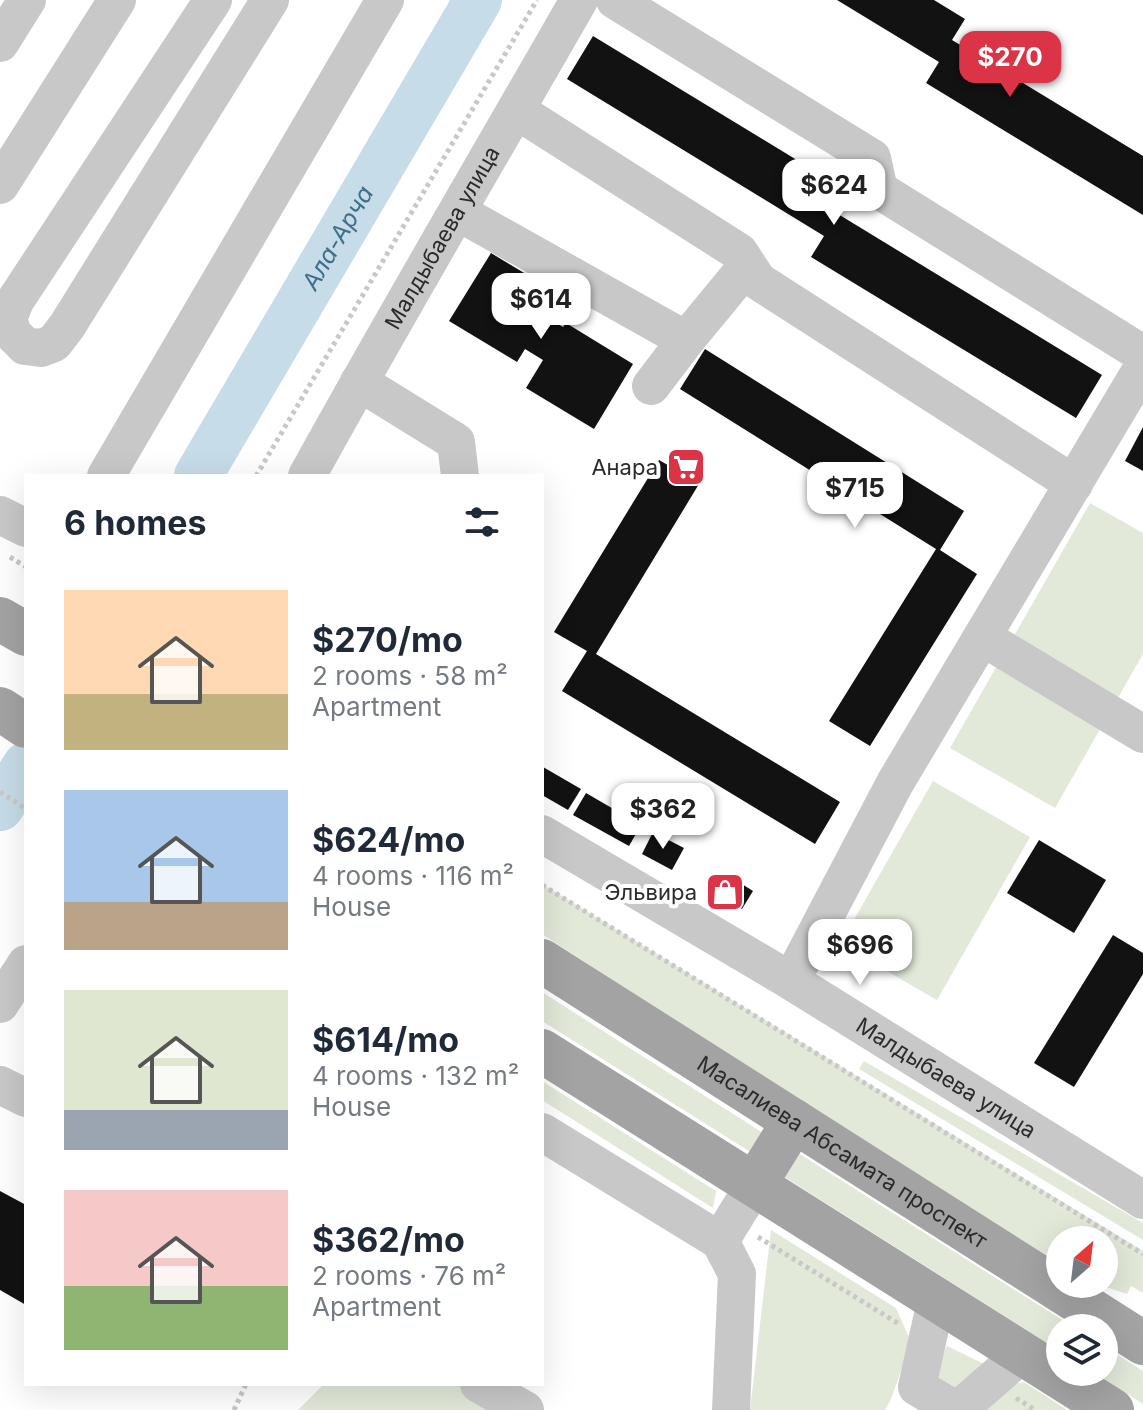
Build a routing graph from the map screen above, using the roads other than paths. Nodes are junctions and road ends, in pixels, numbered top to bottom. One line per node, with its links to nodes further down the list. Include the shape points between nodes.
1 (27, 0): 8 (street)
2 (117, 0): 10 (street)
3 (213, 0): 4 (street, via 15,301 8,319 25,346 54,343 67,326)
4 (270, 0)
5 (385, 0): 18 (street)
6 (579, 0): 9 (street, Малдыбаева улица)
7 (615, 0): 14 (street, via 872,158 879,190)
8 (0, 43)
9 (516, 110): 11 (street, Малдыбаева улица); 12 (street, via 739,252)
10 (0, 185)
11 (458, 212): 13 (street); 16 (street, Малдыбаева улица)
12 (747, 266): 13 (street); 21 (street, via 758,281)
13 (686, 340): 17 (street)
14 (1143, 354)
15 (1143, 367): 21 (street)
16 (359, 382): 19 (street, Малдыбаева улица); 20 (street, via 456,442)
17 (651, 386)
18 (107, 474)
19 (308, 474)
20 (460, 474)
21 (1074, 484): 26 (street)
22 (0, 515): 23 (street)
23 (24, 527)
24 (0, 619): 25 (main road)
25 (24, 633)
26 (982, 637): 29 (street); 33 (street, via 895,783)
27 (0, 709): 28 (main road)
28 (24, 725)
29 (1143, 734)
30 (544, 835): 33 (street, Малдыбаева улица)
31 (544, 962): 38 (main road, Масалиева Абсамата проспект)
32 (24, 967): 34 (street)
33 (791, 981): 41 (street, Малдыбаева улица)
34 (0, 1004)
35 (544, 1052): 40 (main road)
36 (0, 1085): 37 (street)
37 (24, 1097)
38 (794, 1121): 40 (main road); 44 (main road, Масалиева Абсамата проспект)
39 (544, 1133): 42 (street)
40 (755, 1184): 42 (street); 43 (main road)
41 (1143, 1200)
42 (726, 1231): 50 (street, via 737,1274)
43 (932, 1322): 45 (main road); 47 (street)
44 (1143, 1343)
45 (1007, 1368): 48 (main road); 51 (street)
46 (483, 1386): 49 (street)
47 (910, 1398): 51 (street)
48 (1107, 1409)
49 (525, 1410)
50 (731, 1410)
51 (957, 1410)

